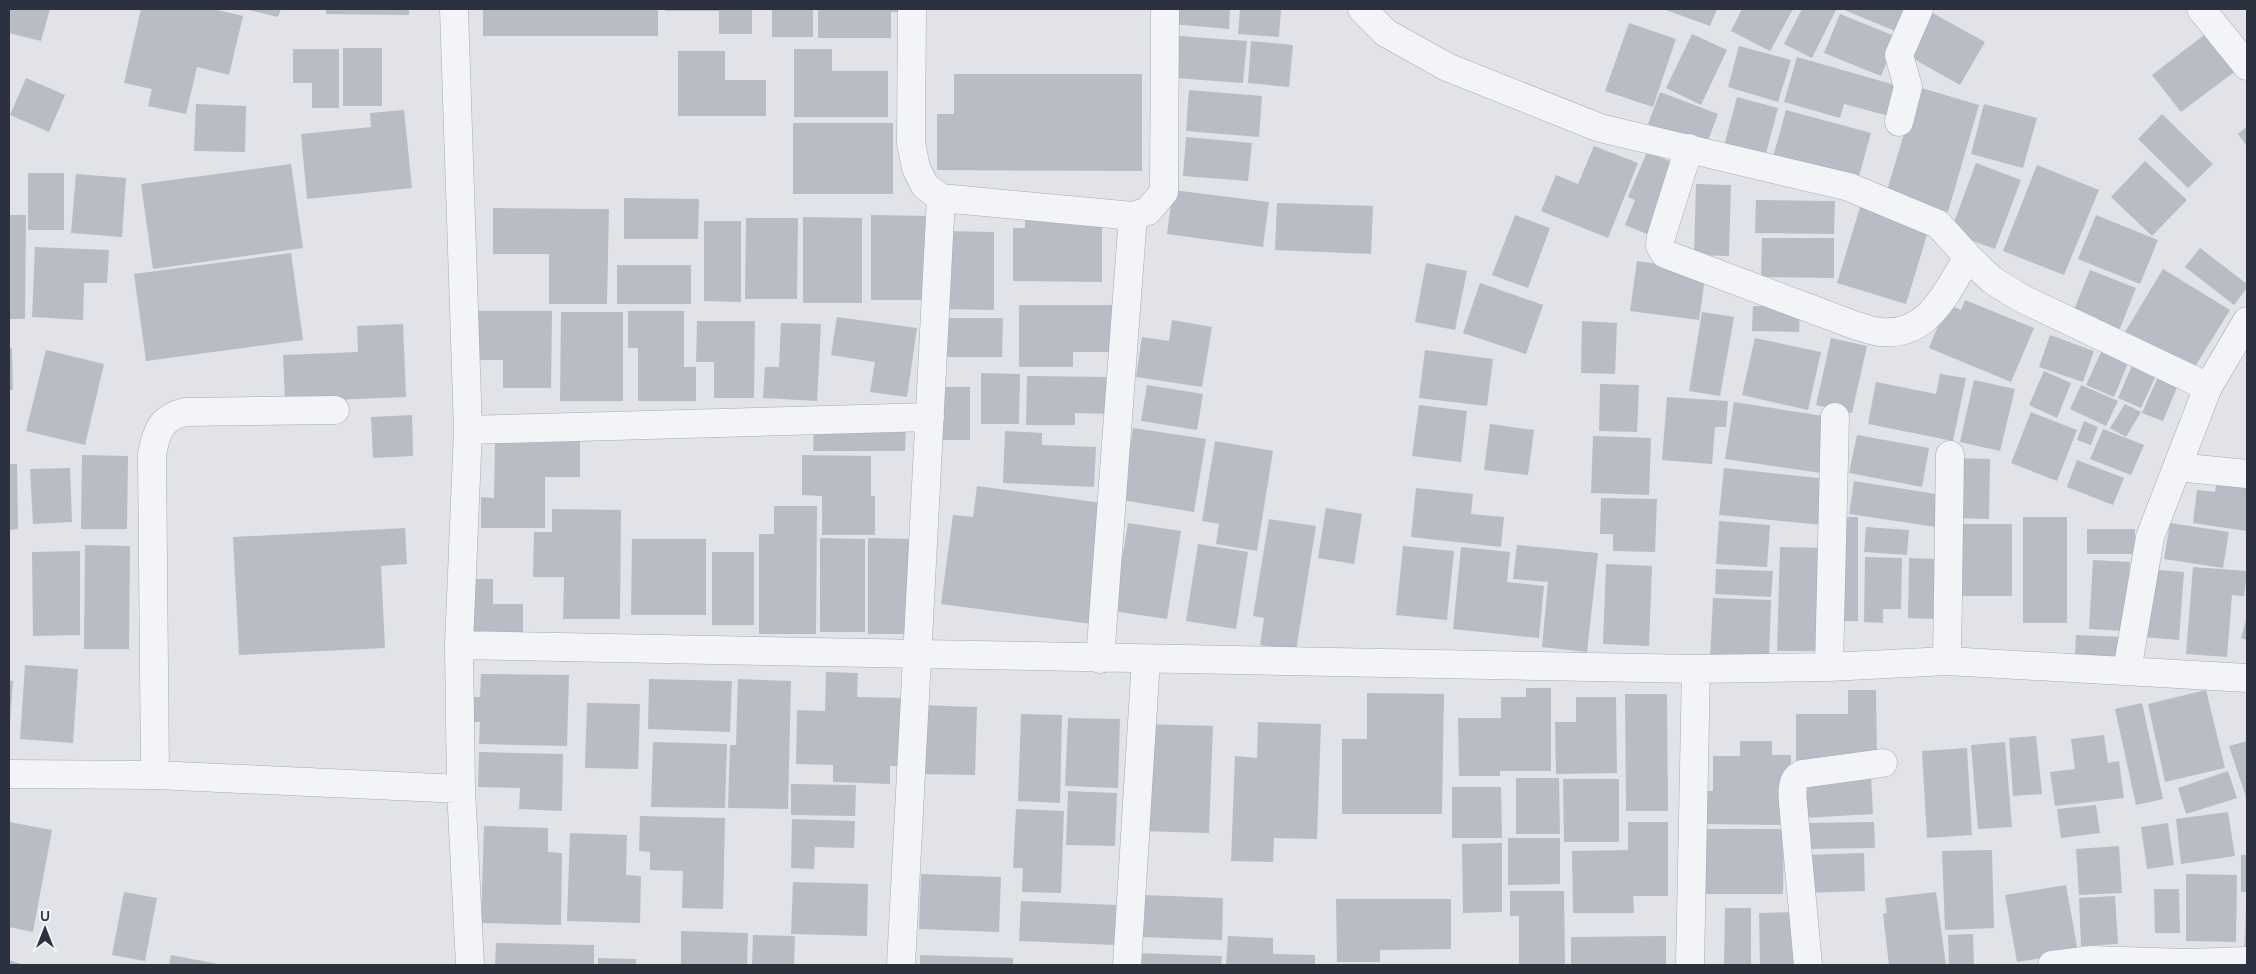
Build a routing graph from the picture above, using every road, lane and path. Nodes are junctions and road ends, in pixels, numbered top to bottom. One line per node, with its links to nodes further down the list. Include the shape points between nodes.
1 (454, 9): 18 (street)
2 (912, 9): 10 (street, via 911,143 916,168 925,186)
3 (1165, 9): 11 (street, via 1164,192 1148,211)
4 (1362, 9): 9 (street, via 1386,33 1446,67 1600,128)
5 (1919, 9): 8 (street, via 1899,55 1908,87)
6 (2201, 9): 7 (street)
7 (2247, 66)
8 (1899, 122)
9 (1689, 148): 12 (street, via 1849,187 1938,224); 12 (street, via 1661,237 1660,246 1666,254 1879,332 1901,332 1920,324 1936,307)
10 (941, 198): 11 (street); 16 (street)
11 (1133, 216): 24 (street)
12 (1968, 257): 14 (street, via 1992,280 2021,298)
13 (2247, 321): 14 (street)
14 (2208, 387): 20 (street)
15 (335, 410): 33 (street, via 186,412 174,414 162,424 152,455)
16 (930, 417): 18 (street); 23 (street)
17 (1835, 417): 27 (street)
18 (468, 430): 22 (street)
19 (1950, 455): 26 (street)
20 (2177, 467): 21 (street); 29 (street, via 2150,536)
21 (2247, 474)
22 (459, 645): 23 (street); 34 (street)
23 (918, 655): 24 (street); 38 (street)
24 (1100, 659): 25 (street)
25 (1146, 660): 28 (street); 39 (street)
26 (1947, 661): 27 (street); 29 (street)
27 (1829, 667): 28 (street)
28 (1696, 670): 40 (street)
29 (2127, 671): 30 (street)
30 (2247, 678)
31 (1883, 763): 41 (street, via 1802,774 1793,783)
32 (9, 774): 33 (street)
33 (155, 775): 34 (street)
34 (461, 789): 37 (street)
35 (2247, 961): 36 (street)
36 (2187, 964): 42 (street, via 2091,960)
37 (470, 965)
38 (901, 965)
39 (1127, 965)
40 (1690, 965)
41 (1808, 965)
42 (2052, 965)

